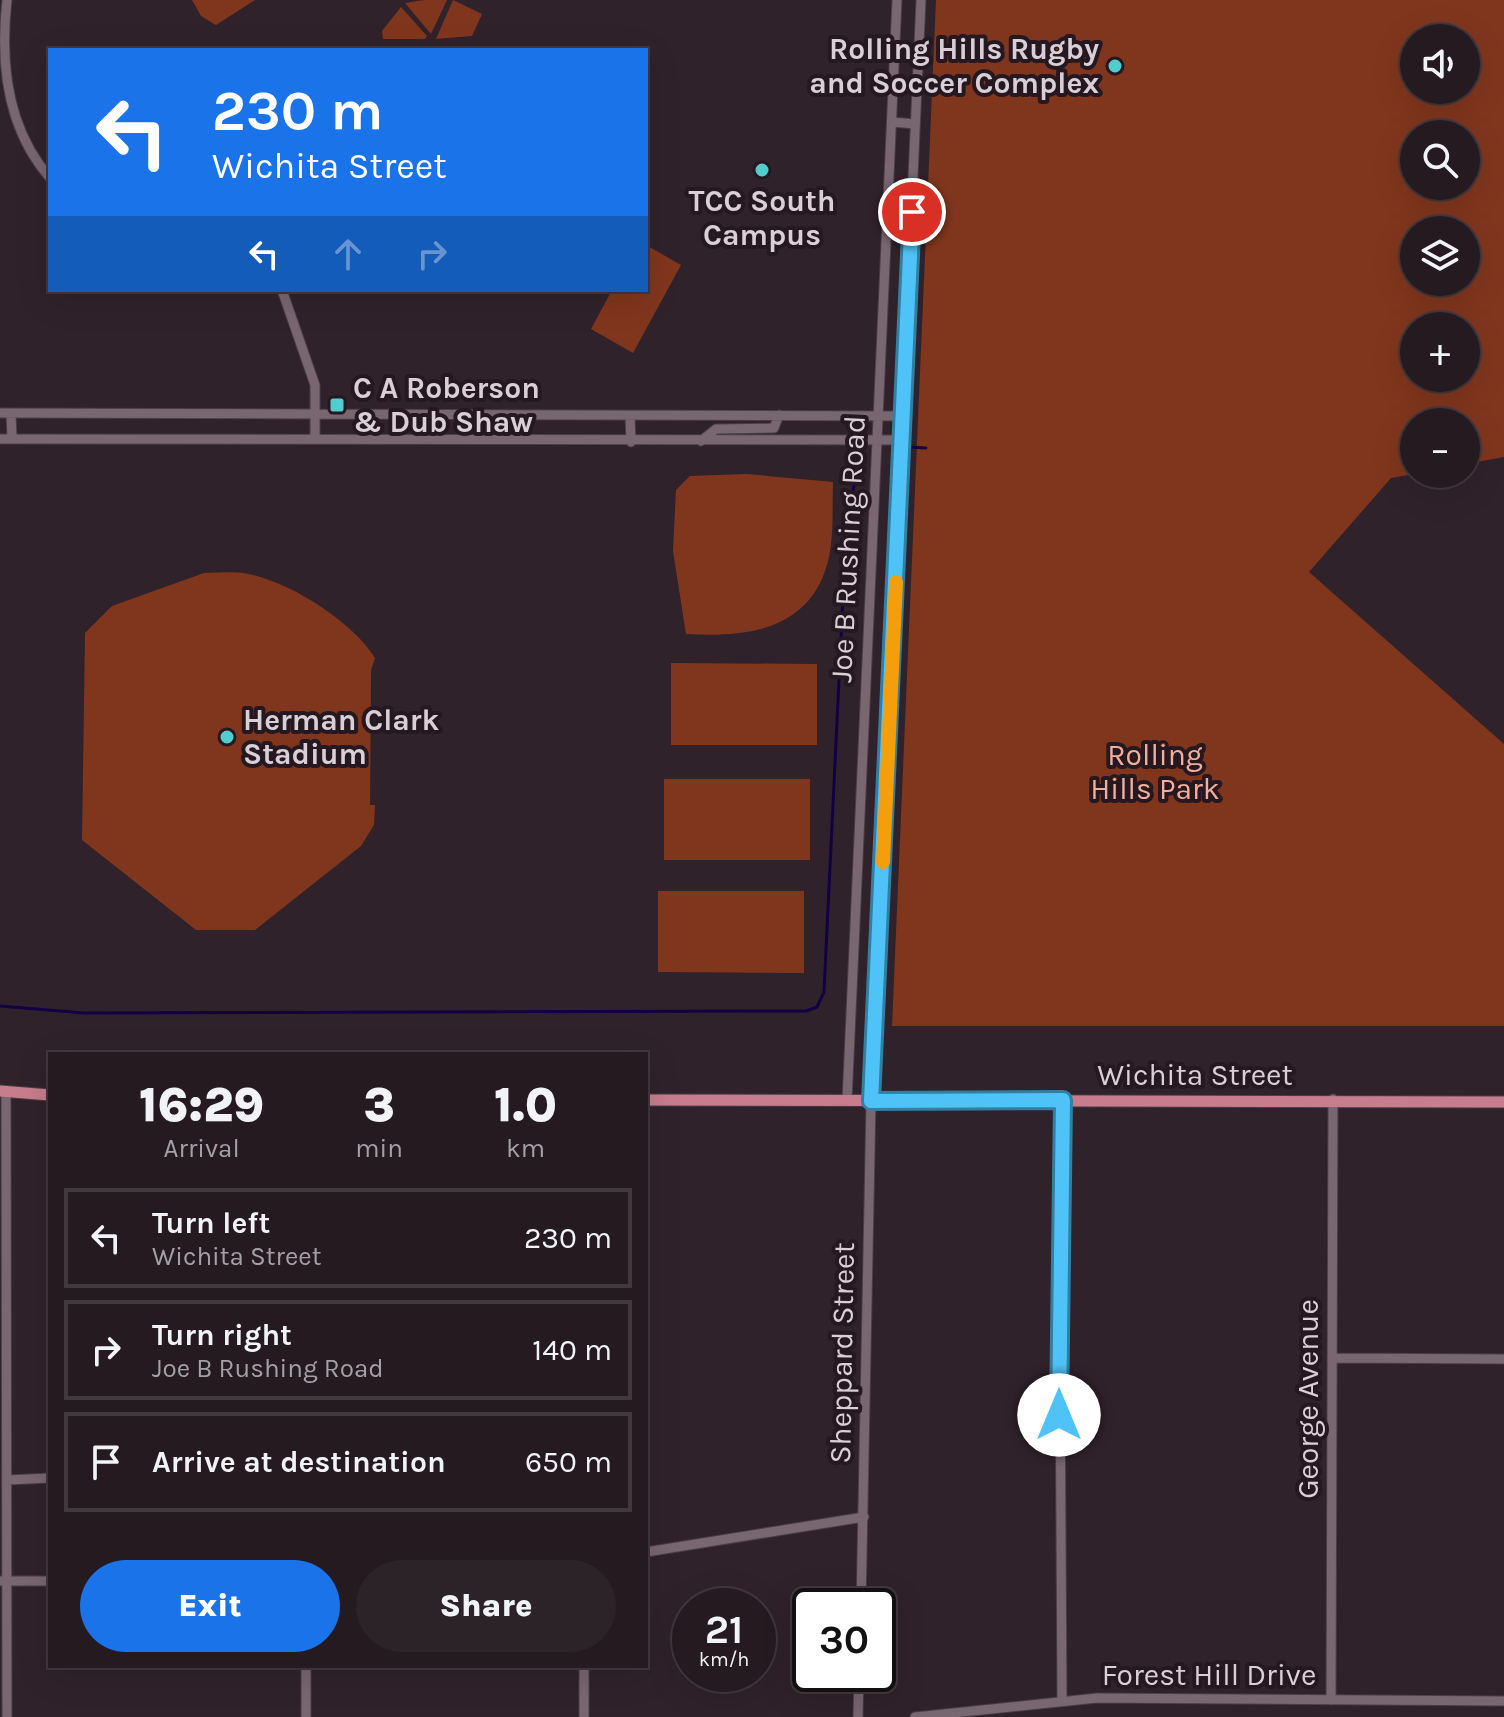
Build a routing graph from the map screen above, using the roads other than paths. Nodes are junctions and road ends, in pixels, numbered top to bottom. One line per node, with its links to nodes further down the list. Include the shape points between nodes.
1 (7, 0): 6 (street, via 1,32 6,95 21,136)
2 (897, 0): 4 (street, Joe B Rushing Road)
3 (921, 0): 5 (street, Joe B Rushing Road)
4 (892, 122): 5 (street); 13 (street, Joe B Rushing Road)
5 (915, 124): 14 (street, Joe B Rushing Road)
6 (48, 175)
7 (283, 292): 11 (street, via 315,385)
8 (0, 413): 9 (street)
9 (11, 414): 11 (street); 17 (street)
10 (779, 415): 12 (street); 13 (street); 22 (street, via 774,428 716,429)
11 (316, 416): 15 (street); 18 (street)
12 (630, 416): 15 (street); 23 (street)
13 (878, 416): 14 (street); 19 (street, Joe B Rushing Road)
14 (903, 416): 21 (street, Joe B Rushing Road)
15 (499, 418): 20 (street)
16 (0, 439): 17 (street)
17 (12, 439): 18 (street)
18 (315, 439): 20 (street)
19 (877, 439): 21 (street); 22 (street); 29 (street, Joe B Rushing Road)
20 (499, 440): 23 (street)
21 (902, 440): 30 (street, Joe B Rushing Road)
22 (701, 441): 23 (street)
23 (631, 442)
24 (3, 1091): 25 (main road); 35 (street)
25 (48, 1095)
26 (1333, 1099): 28 (main road, Wichita Street); 31 (main road, Wichita Street); 32 (street, George Avenue)
27 (648, 1100): 29 (main road, Wichita Street)
28 (1063, 1100): 30 (main road, Wichita Street); 44 (street)
29 (847, 1101): 30 (main road, Wichita Street)
30 (871, 1101): 36 (street, Sheppard Street)
31 (1504, 1102)
32 (1332, 1358): 33 (street); 45 (street, George Avenue)
33 (1504, 1359)
34 (48, 1478): 35 (street)
35 (7, 1480): 38 (street)
36 (864, 1517): 37 (street); 40 (street, Sheppard Street)
37 (648, 1552)
38 (3, 1581): 39 (street); 47 (street)
39 (48, 1581)
40 (862, 1588)
41 (306, 1668): 48 (street)
42 (584, 1668): 49 (street)
43 (859, 1692): 50 (street)
44 (1062, 1700): 45 (street, Forest Hill Drive); 51 (street, Forest Hill Drive)
45 (1331, 1700): 46 (street, Forest Hill Drive)
46 (1504, 1701)
47 (7, 1717)
48 (306, 1717)
49 (584, 1717)
50 (858, 1717)
51 (915, 1717)

